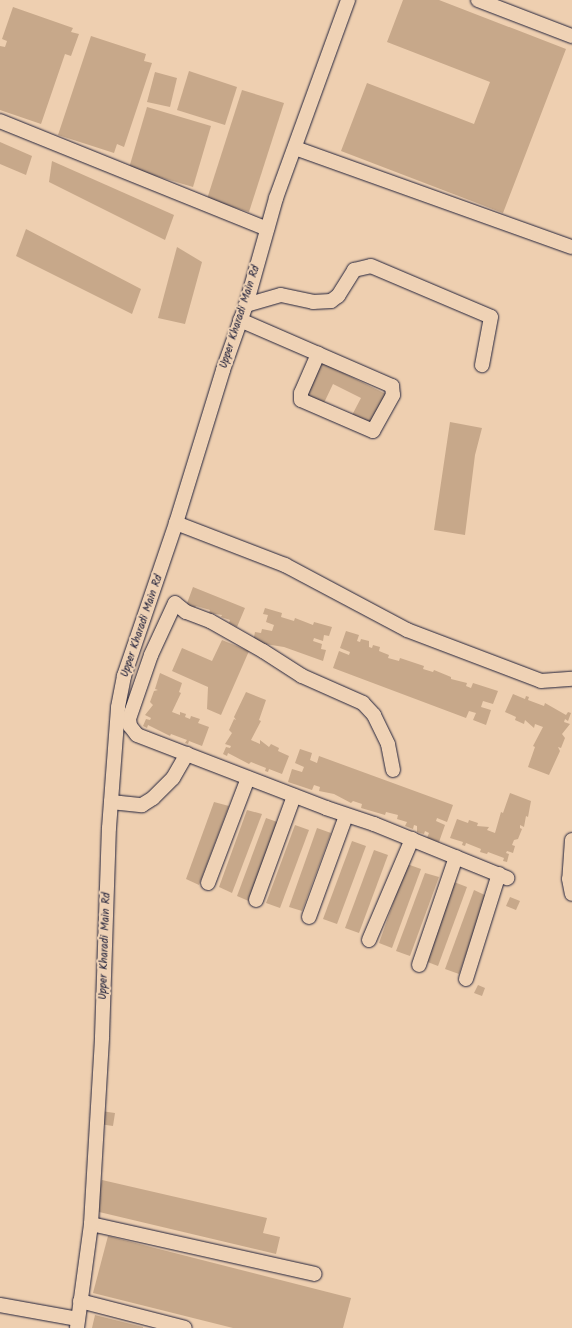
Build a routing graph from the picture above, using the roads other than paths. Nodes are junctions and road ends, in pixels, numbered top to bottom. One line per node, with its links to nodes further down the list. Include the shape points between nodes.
1 (348, 0): 5 (street, Upper Kharadi Main Rd)
2 (478, 0): 3 (street)
3 (572, 36)
4 (0, 121): 6 (street)
5 (295, 148): 6 (street, Upper Kharadi Main Rd); 7 (street)
6 (267, 229): 8 (street, Upper Kharadi Main Rd)
7 (572, 247)
8 (246, 305): 9 (street, Upper Kharadi Main Rd); 11 (street, via 281,295 313,302 331,301 338,296 354,270 371,266 491,317)
9 (240, 320): 10 (street); 12 (street, Upper Kharadi Main Rd)
10 (318, 354): 10 (street, via 392,386 394,394 374,431 301,400 301,393)
11 (482, 365)
12 (176, 523): 13 (street, via 285,565 407,630 541,681); 18 (street, Upper Kharadi Main Rd, via 124,676 118,707)
13 (572, 679)
14 (187, 754): 15 (street, via 138,735 130,726 129,719 151,655 175,603 186,612 210,621 302,676 363,703 374,715 388,744); 16 (street); 18 (street, via 173,778 153,798 142,804)
15 (393, 770)
16 (248, 778): 17 (street); 23 (street)
17 (294, 796): 19 (street); 25 (street)
18 (111, 802): 30 (street, Upper Kharadi Main Rd, via 102,1037)
19 (346, 816): 20 (street); 26 (street)
20 (412, 839): 22 (street); 27 (street)
21 (572, 840): 24 (street)
22 (456, 857): 28 (street); 29 (street, via 503,876)
23 (208, 883)
24 (572, 894)
25 (256, 900)
26 (309, 917)
27 (369, 940)
28 (419, 965)
29 (466, 978)
30 (90, 1224): 31 (street); 32 (street, Upper Kharadi Main Rd)
31 (314, 1274)
32 (80, 1301): 34 (street, Upper Kharadi Main Rd); 35 (street)
33 (0, 1305): 34 (street)
34 (78, 1324)
35 (185, 1328)

